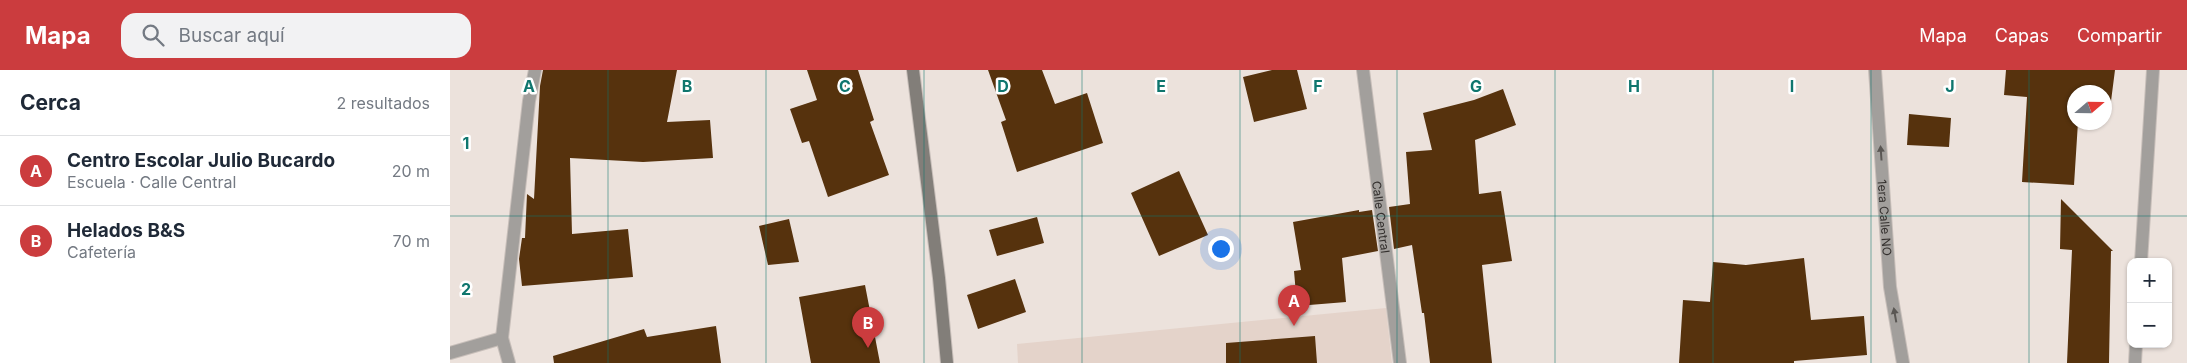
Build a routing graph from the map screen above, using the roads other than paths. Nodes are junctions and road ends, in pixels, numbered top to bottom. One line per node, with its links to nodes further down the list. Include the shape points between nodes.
1 (535, 70): 9 (street)
2 (913, 70): 13 (main road)
3 (1363, 70): 14 (street, Calle Central)
4 (1875, 70): 15 (street, 1era Calle NO, one-way to 4, via 1890,287)
5 (2153, 70): 7 (street)
6 (2158, 70): 7 (street)
7 (2152, 85): 8 (street)
8 (2141, 258)
9 (502, 338): 11 (street); 12 (street)
10 (2136, 348): 16 (street)
11 (450, 352)
12 (509, 363)
13 (947, 363)
14 (1400, 363)
15 (1903, 363)
16 (2135, 363)

